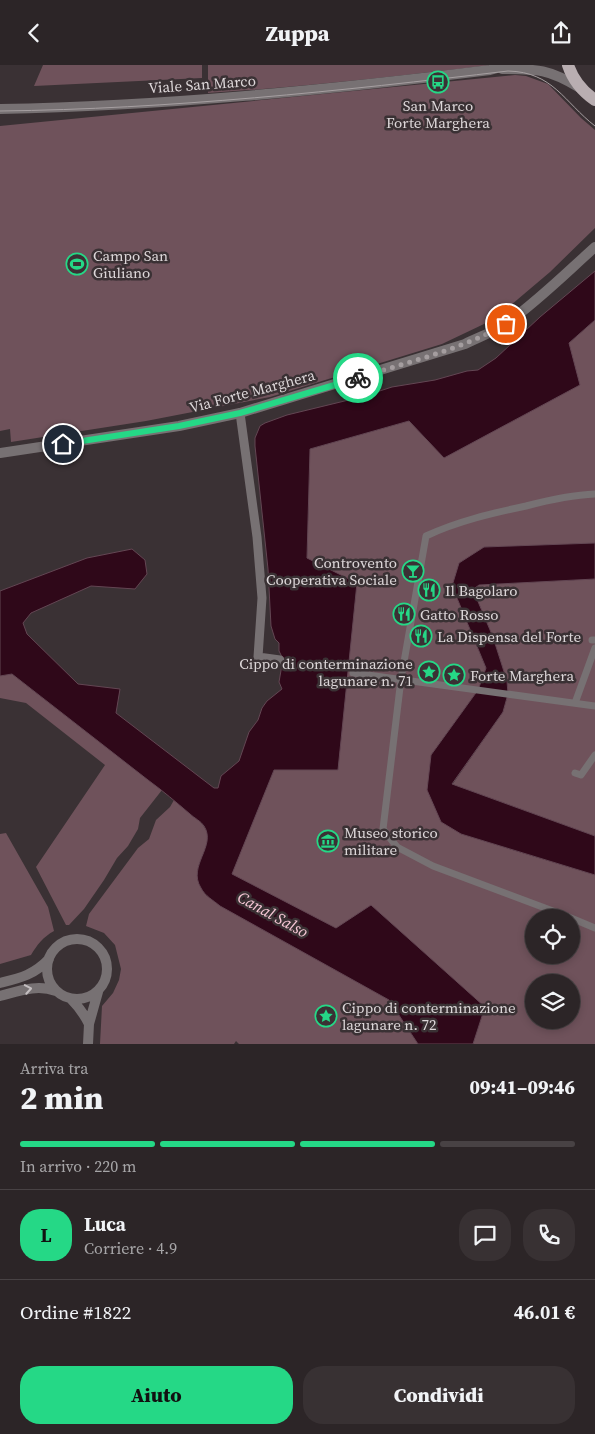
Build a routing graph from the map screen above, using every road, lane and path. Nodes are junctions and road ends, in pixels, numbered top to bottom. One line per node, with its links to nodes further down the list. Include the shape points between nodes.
1 (508, 65): 3 (street, Viale San Marco)
2 (568, 65): 4 (main road)
3 (496, 69): 4 (street, Viale San Marco, via 541,70 562,77); 6 (street, Viale San Marco, via 234,97)
4 (581, 89): 5 (main road)
5 (595, 100)
6 (0, 109)
7 (595, 247): 8 (street, Via Forte Marghera, via 534,301 493,331 447,350)
8 (240, 413): 9 (street, Via Forte Marghera, via 179,426); 12 (street, via 262,598 258,657)
9 (0, 453)
10 (595, 494): 14 (street, via 574,495 506,511 426,536)
11 (594, 643): 15 (street)
12 (280, 661)
13 (353, 673): 14 (street)
14 (400, 679): 15 (street); 19 (street, via 383,829 397,847 433,866)
15 (575, 703): 16 (street)
16 (595, 706)
17 (595, 755): 18 (street, via 580,775)
18 (575, 773)
19 (546, 909)
20 (580, 922): 21 (street)
21 (595, 927)
22 (49, 959): 23 (street, via 32,973); 24 (street, via 49,981); 25 (street, via 55,949 72,939 83,939 96,945 104,954 108,968 104,985)
23 (0, 983)
24 (56, 991): 26 (street, one-way to 24, via 43,987); 27 (street)
25 (98, 992): 27 (street, via 83,999); 28 (street)
26 (0, 996)
27 (71, 999): 28 (street)
28 (89, 1024): 29 (street)
29 (88, 1044)

